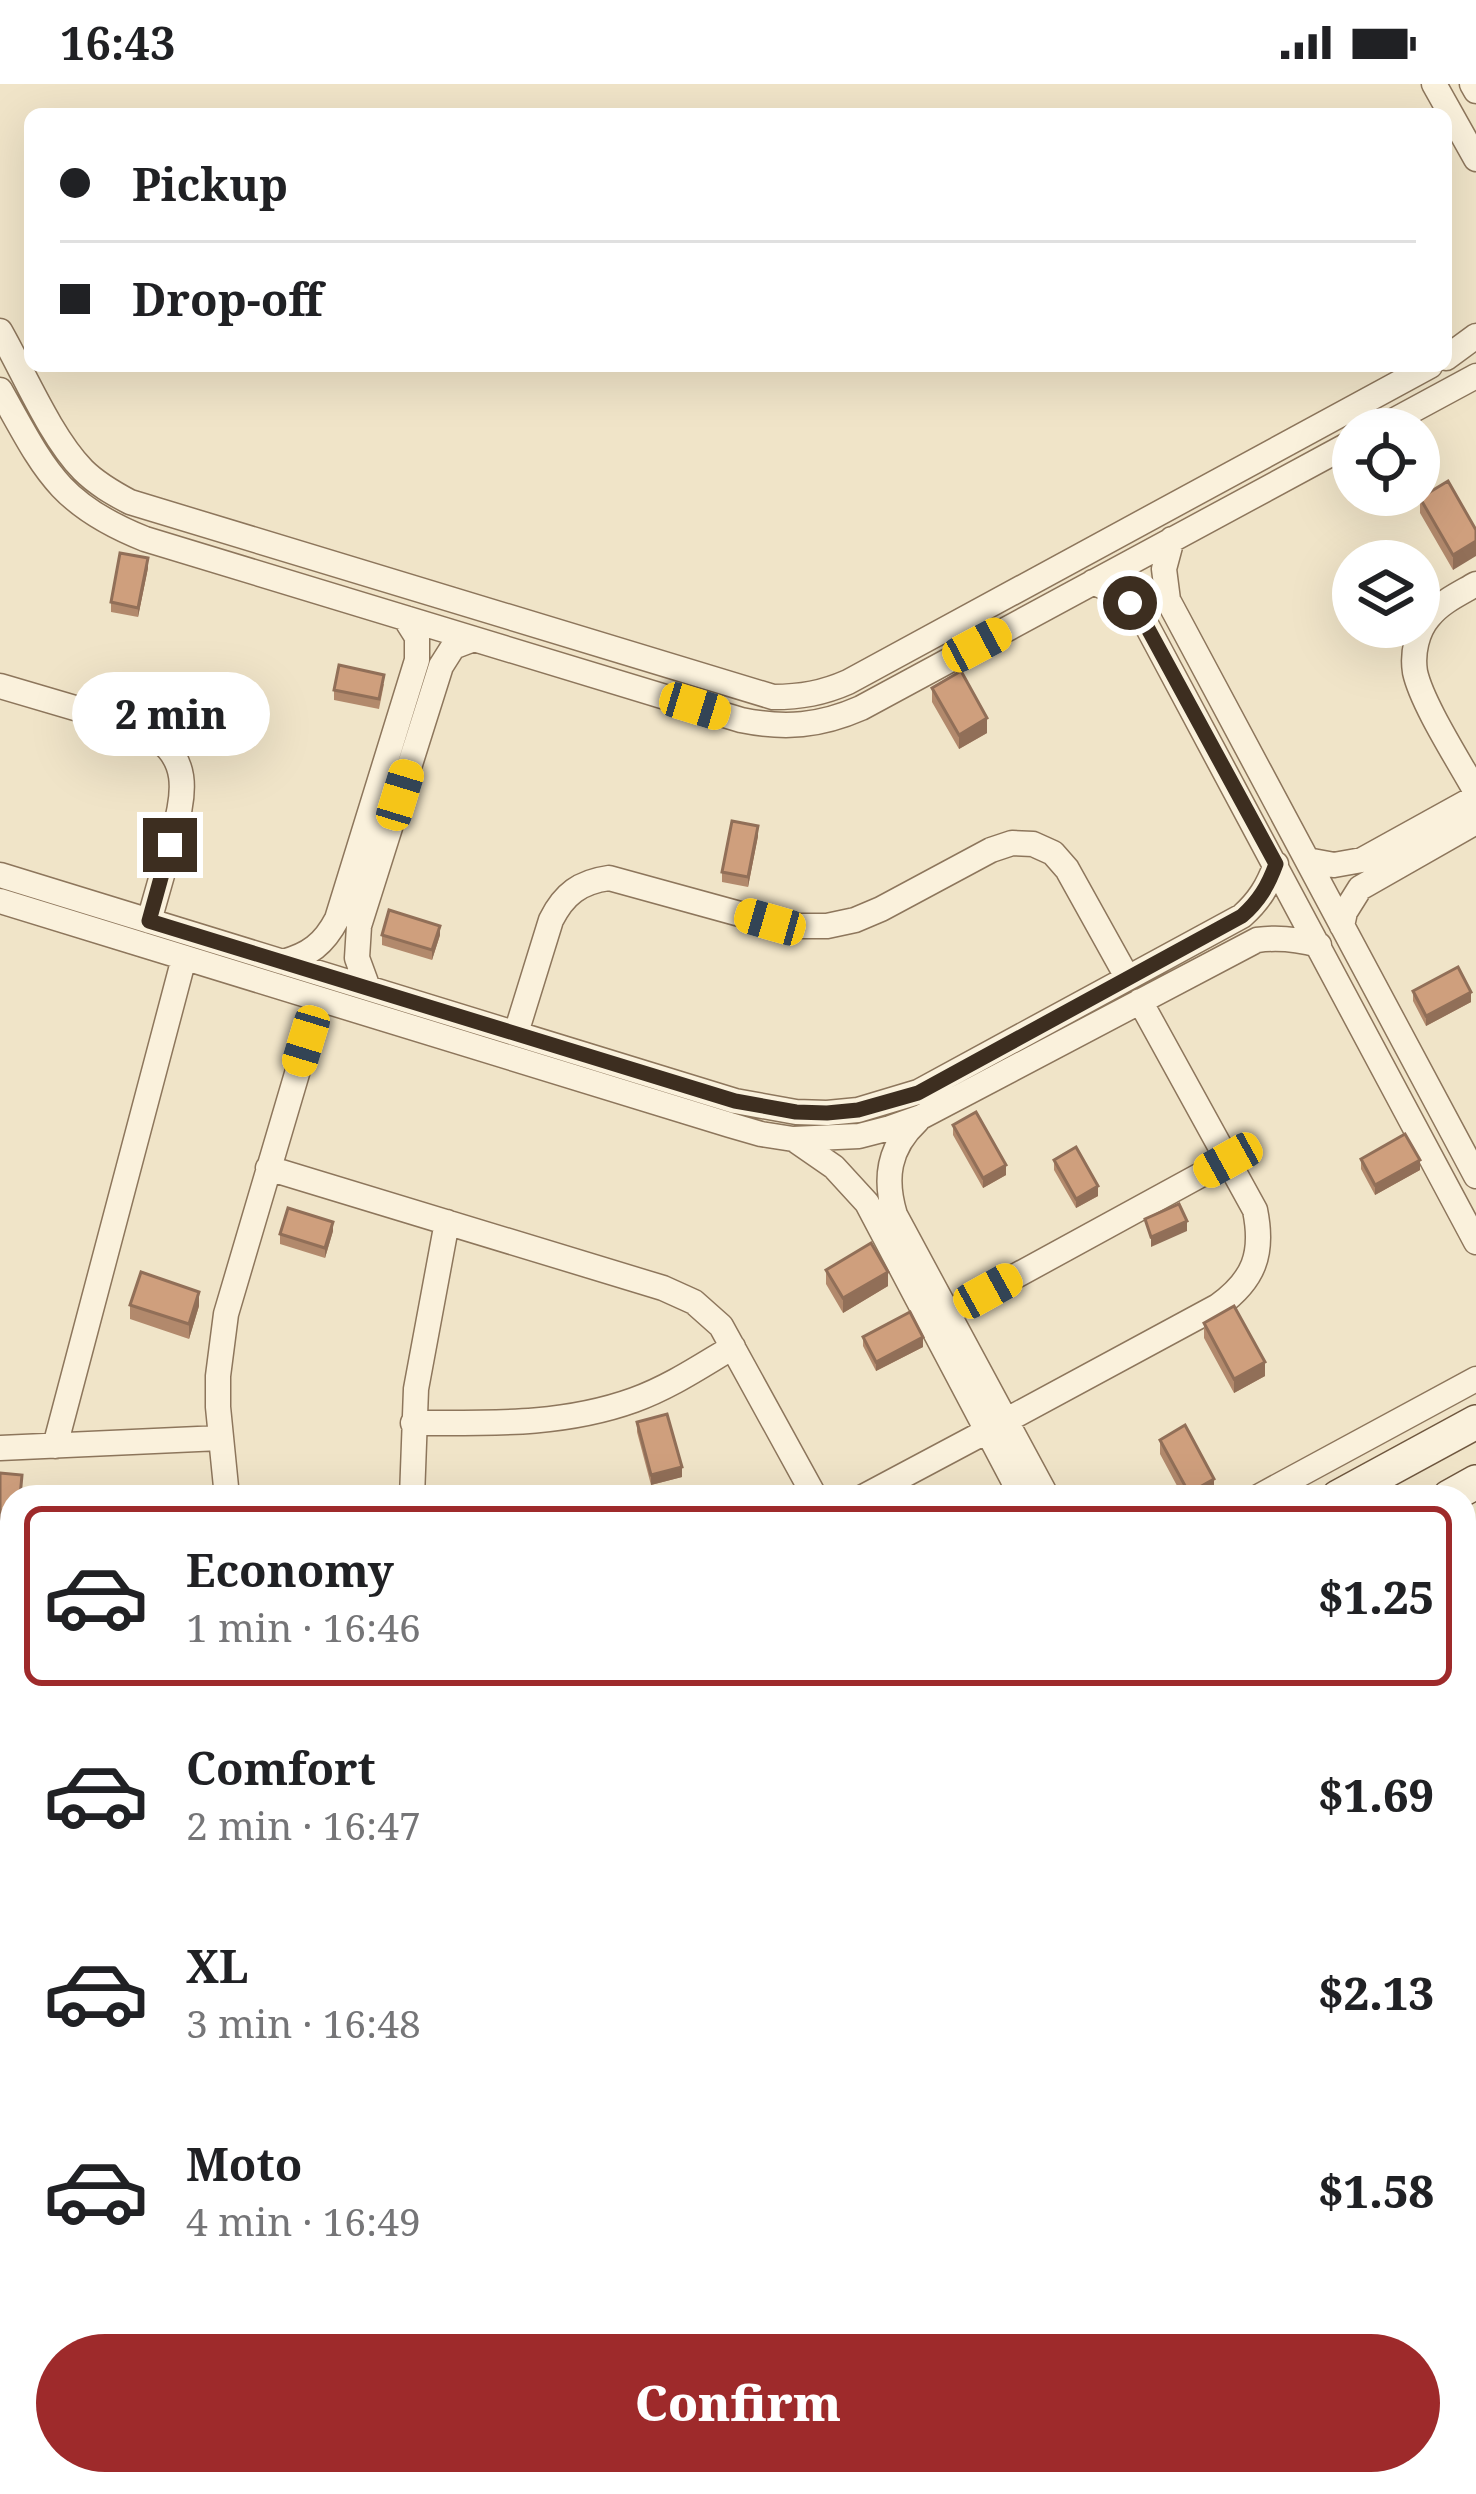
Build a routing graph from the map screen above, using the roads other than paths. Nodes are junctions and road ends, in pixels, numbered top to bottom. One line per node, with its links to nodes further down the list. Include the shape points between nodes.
1 (1452, 116): 2 (street)
2 (1476, 159)
3 (0, 331): 4 (street, via 68,452 130,502 772,697 848,682)
4 (1419, 372)
5 (1476, 376): 7 (street)
6 (0, 390): 12 (street, via 44,468 91,514 146,539)
7 (1417, 408)
8 (1332, 453): 9 (street)
9 (1172, 539): 10 (street); 17 (street, via 1164,568 1168,600)
10 (1093, 582): 13 (street, via 861,708 802,726 741,720); 18 (street, via 1140,614)
11 (1476, 584): 15 (street, via 1426,620 1414,670)
12 (405, 618): 13 (street); 25 (street, via 418,637 418,659 337,919 316,949)
13 (474, 639): 27 (street, via 453,647 441,666 359,926 357,958)
14 (0, 686): 21 (street, via 136,726 170,749 184,787)
15 (1476, 794): 17 (street, via 1362,860)
16 (1476, 822): 22 (street, via 1360,888)
17 (1307, 860): 22 (street)
18 (1276, 864): 23 (street); 26 (street, via 1242,916)
19 (0, 874): 21 (street)
20 (0, 901): 24 (street)
21 (149, 921): 25 (street)
22 (1342, 926): 35 (street)
23 (1319, 945): 29 (street, via 1257,940); 37 (street)
24 (184, 958): 28 (street); 45 (street)
25 (283, 962): 27 (street)
26 (1127, 977): 30 (street, via 918,1093 842,1112 750,1104); 30 (street, via 1067,869 1033,844 991,850 881,909 826,926 770,922 609,878 590,880 560,902)
27 (368, 988): 30 (street)
28 (319, 999): 32 (street); 34 (street)
29 (1140, 1001): 31 (street); 33 (street)
30 (516, 1033)
31 (921, 1118): 32 (street, via 859,1136); 38 (street, via 894,1151 889,1194)
32 (794, 1138): 43 (street, via 867,1203)
33 (1228, 1160): 38 (street); 43 (street, via 1260,1232 1250,1275 1236,1293)
34 (268, 1168): 36 (street); 44 (street, via 226,1314)
35 (1476, 1175)
36 (447, 1222): 39 (street, via 679,1294 709,1312); 42 (street)
37 (1476, 1242)
38 (948, 1313): 43 (street)
39 (733, 1347): 42 (street, via 674,1383 595,1412); 49 (street)
40 (1476, 1379): 53 (street)
41 (1476, 1422): 54 (street)
42 (413, 1423): 48 (street)
43 (996, 1426): 50 (street); 51 (street); 52 (street)
44 (220, 1438): 45 (street); 47 (street)
45 (55, 1446): 46 (street)
46 (0, 1448)
47 (226, 1485)
48 (412, 1485)
49 (808, 1485)
50 (885, 1485)
51 (1018, 1485)
52 (1038, 1485)
53 (1280, 1485)
54 (1360, 1485)

